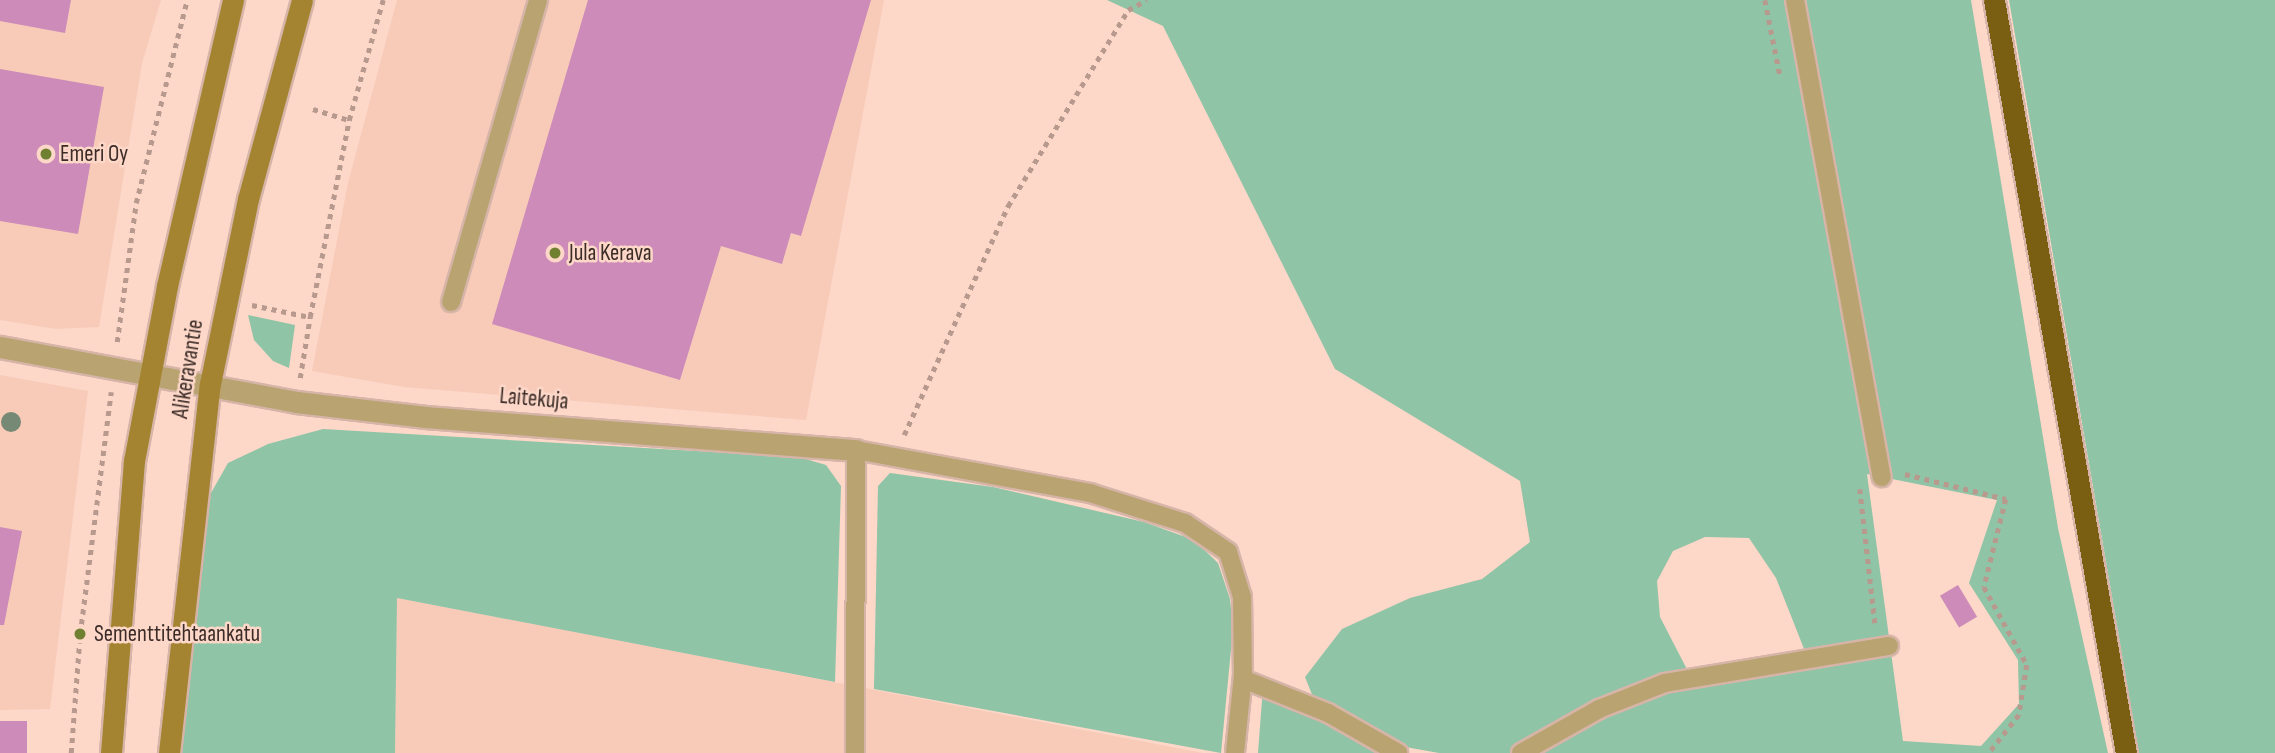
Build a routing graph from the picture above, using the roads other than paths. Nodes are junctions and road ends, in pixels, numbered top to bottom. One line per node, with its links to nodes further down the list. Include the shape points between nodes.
1 (233, 0): 8 (street, Alikeravantie)
2 (302, 0): 9 (street, Alikeravantie, via 226,300)
3 (538, 0): 6 (lane)
4 (1795, 0): 11 (lane)
5 (1994, 0): 20 (highway)
6 (451, 302)
7 (0, 347): 8 (street)
8 (151, 373): 9 (street); 14 (street, Alikeravantie, via 134,461)
9 (211, 384): 10 (street, Laitekuja, via 296,402 426,417); 15 (street, Alikeravantie)
10 (856, 450): 13 (lane, via 1090,493 1185,523 1228,552 1242,597); 16 (lane)
11 (1881, 473)
12 (1889, 646): 19 (lane, via 1665,683 1599,709)
13 (1243, 680): 17 (lane); 18 (lane, via 1328,713)
14 (111, 753)
15 (169, 753)
16 (855, 753)
17 (1235, 753)
18 (1398, 753)
19 (1521, 753)
20 (2126, 753)

